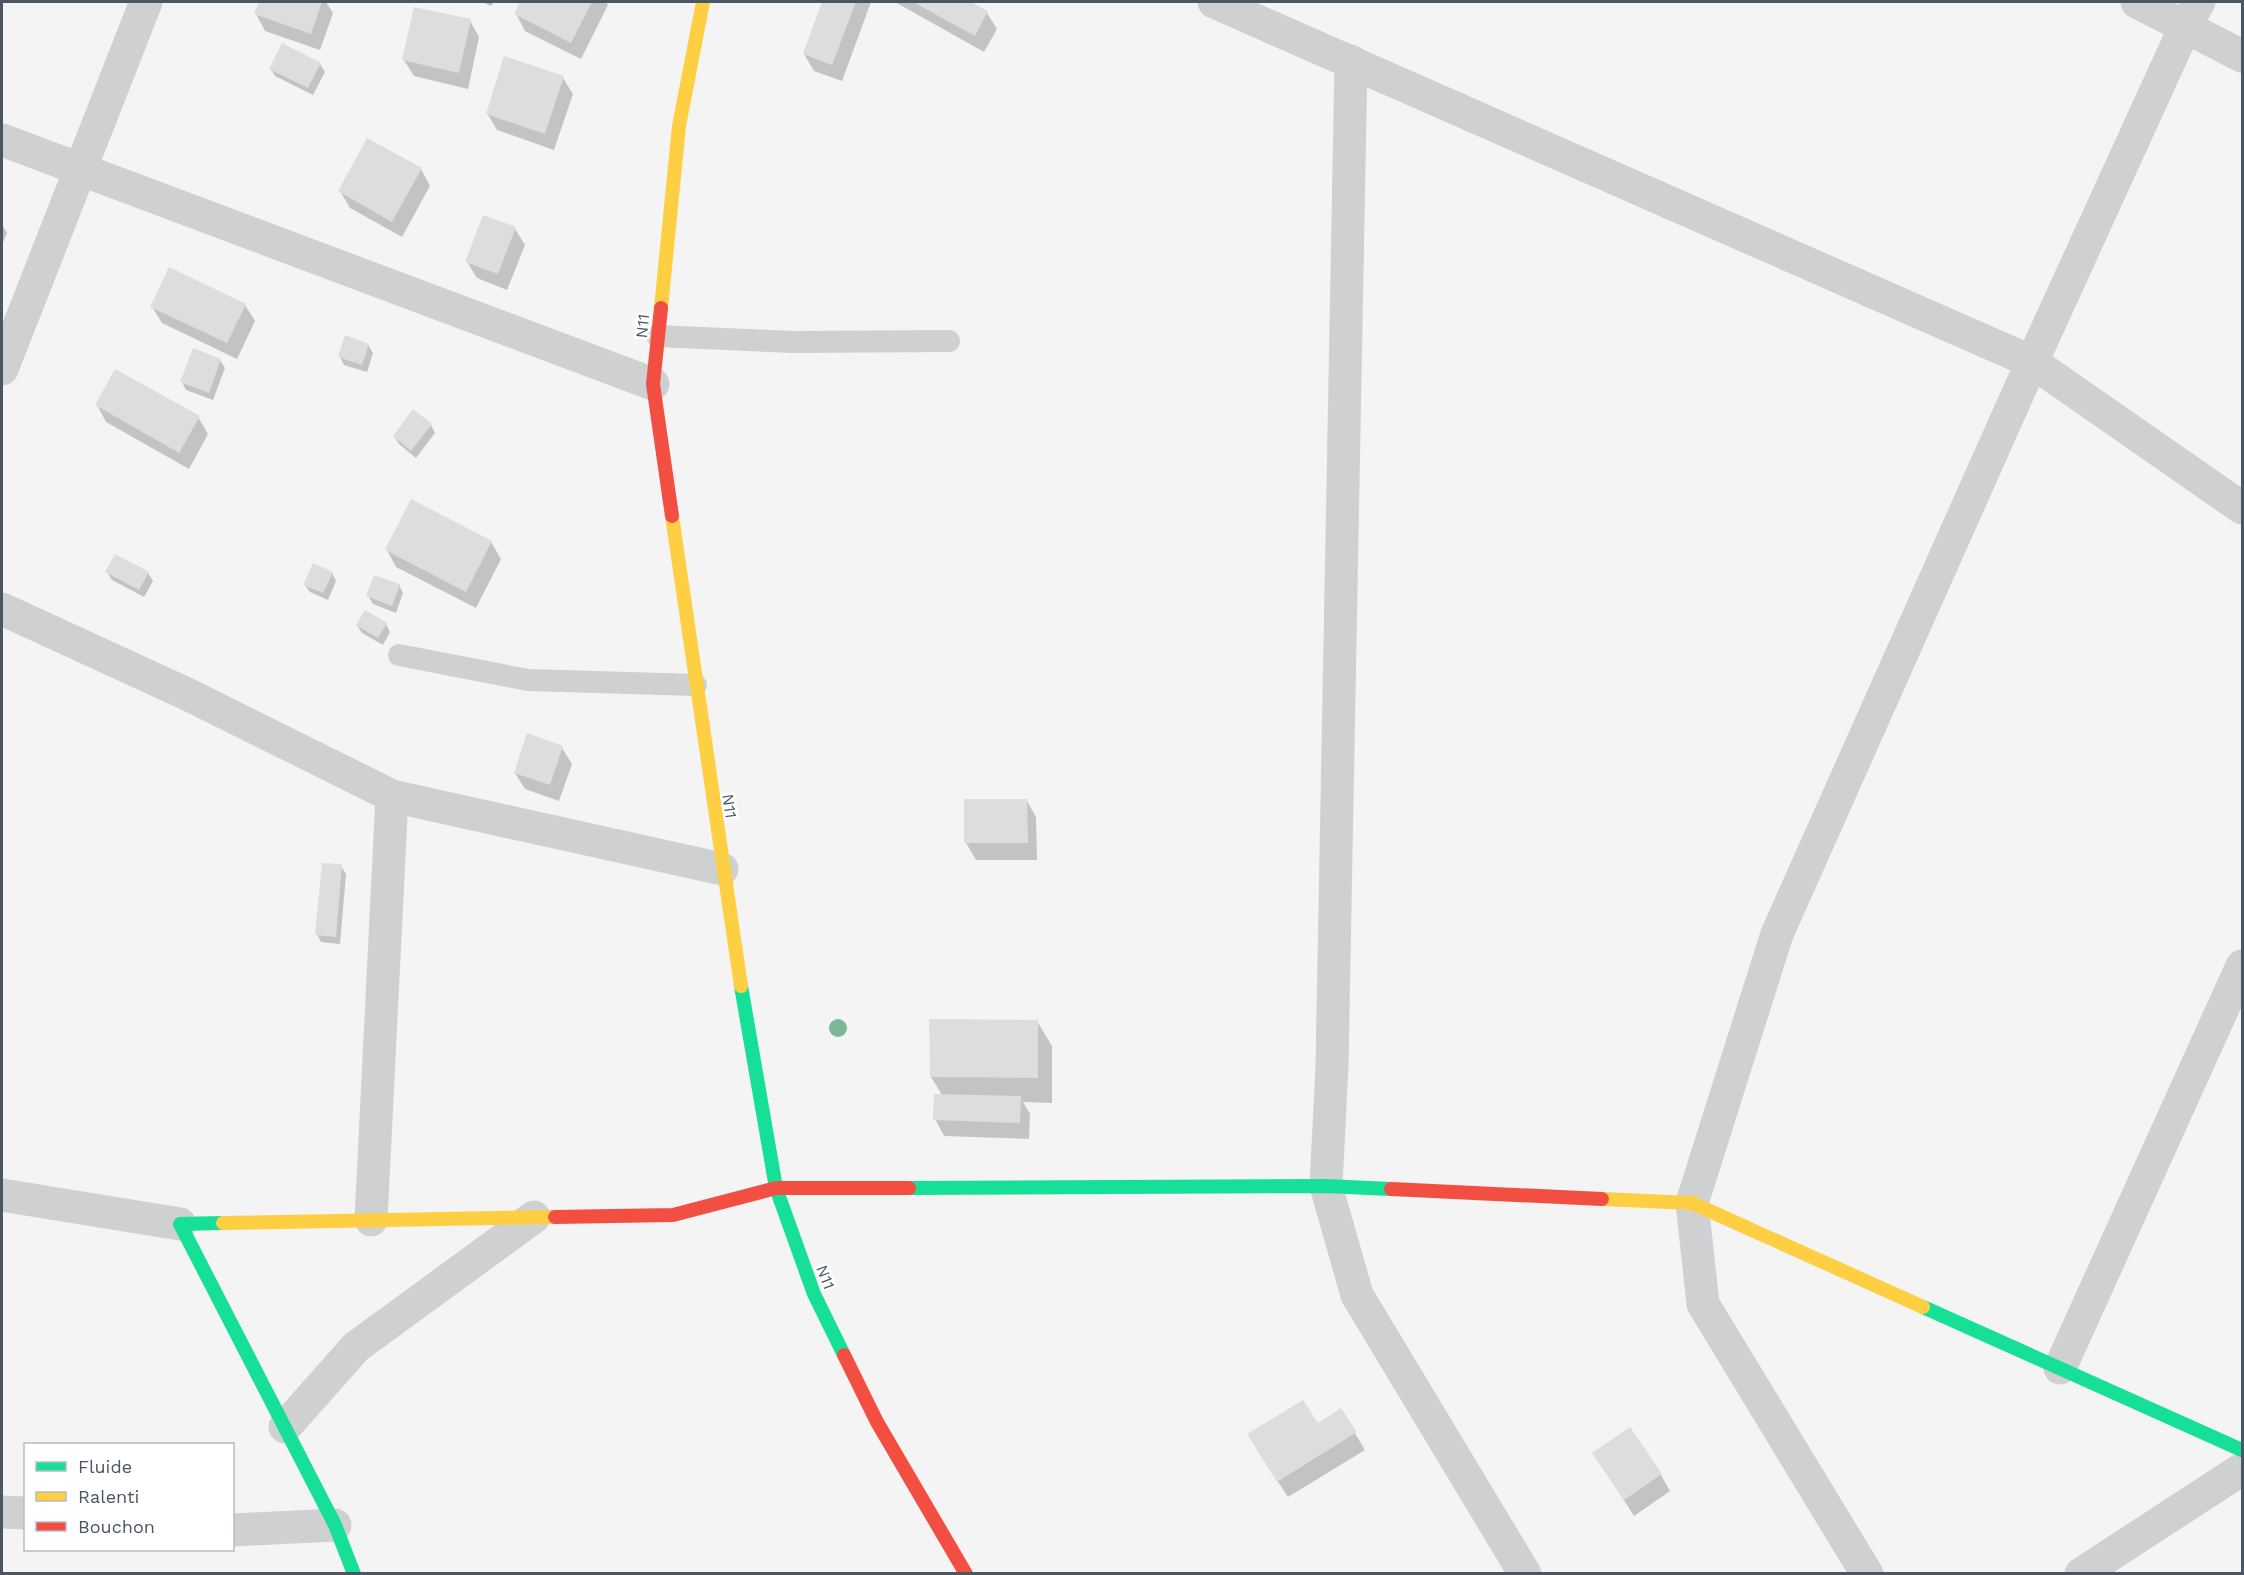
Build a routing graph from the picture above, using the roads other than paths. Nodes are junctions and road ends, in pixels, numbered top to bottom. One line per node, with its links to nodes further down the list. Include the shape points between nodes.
1 (146, 2): 9 (street)
2 (703, 2): 10 (street, N11, via 679,126)
3 (1214, 2): 7 (street)
4 (2137, 2): 5 (street)
5 (2192, 14): 6 (street); 12 (street)
6 (2242, 56)
7 (1351, 61): 12 (street); 22 (street, via 1332,1054)
8 (2, 140): 9 (street)
9 (80, 170): 13 (street); 14 (street)
10 (657, 336): 11 (lane, via 793,342); 14 (street, N11)
11 (949, 341)
12 (2032, 362): 15 (street); 25 (street, via 1777,934)
13 (2, 369)
14 (653, 384): 18 (street, N11)
15 (2242, 508)
16 (2, 609): 19 (street, via 189,694)
17 (399, 655): 18 (lane, via 528,680)
18 (696, 685): 20 (street, N11)
19 (392, 796): 20 (street); 27 (street)
20 (723, 869): 23 (street, N11)
21 (2242, 966): 29 (street)
22 (1326, 1186): 23 (street); 25 (street); 39 (street, via 1357,1294)
23 (776, 1188): 26 (street, via 673,1215); 38 (street, N11, via 814,1294 877,1422)
24 (2, 1195): 28 (street)
25 (1692, 1203): 29 (street); 40 (street, via 1703,1304)
26 (534, 1217): 27 (street); 30 (street, via 356,1347)
27 (372, 1220): 28 (street)
28 (180, 1224): 30 (street)
29 (2061, 1368): 31 (street)
30 (285, 1427): 35 (street)
31 (2242, 1450)
32 (2242, 1469): 41 (street)
33 (2, 1512): 34 (street)
34 (24, 1513)
35 (335, 1525): 36 (street); 37 (street)
36 (234, 1530)
37 (354, 1574)
38 (966, 1574)
39 (1525, 1574)
40 (1867, 1574)
41 (2080, 1574)

